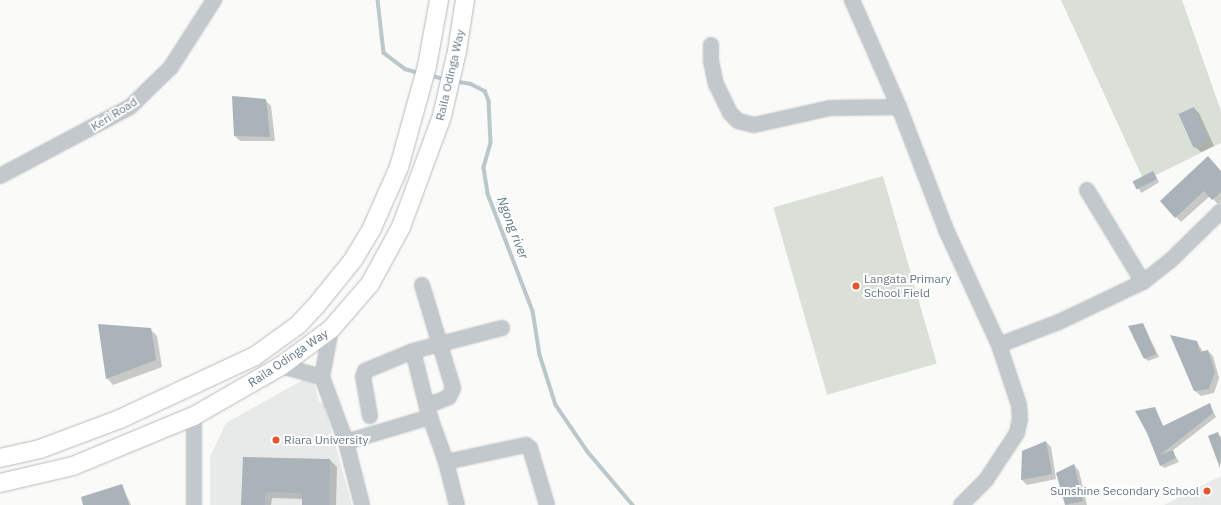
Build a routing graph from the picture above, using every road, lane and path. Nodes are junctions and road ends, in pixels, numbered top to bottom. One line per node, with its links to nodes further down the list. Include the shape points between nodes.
1 (214, 0): 7 (street, Keri Road, via 171,67 130,107)
2 (439, 0): 23 (main road, Raila Odinga Way, via 423,85 399,167 372,228 337,283 298,325 255,356 132,414 55,444)
3 (465, 0): 13 (main road, Raila Odinga Way, via 451,81 427,161 401,227 370,284)
4 (852, 0): 6 (street)
5 (711, 45): 6 (street, via 711,62 716,84 730,113 738,121 759,124 830,108)
6 (898, 107): 15 (street, via 947,232)
7 (0, 176)
8 (1087, 190): 10 (street)
9 (1221, 211): 10 (street, via 1170,261)
10 (1143, 282): 15 (street, via 1059,322)
11 (422, 285): 14 (street)
12 (502, 328): 14 (street)
13 (331, 329): 17 (main road, Raila Odinga Way); 18 (street)
14 (440, 344): 16 (street); 19 (street, via 452,393)
15 (999, 346): 30 (street, via 1019,405 1017,433 986,480)
16 (413, 351): 19 (street); 21 (street, via 365,371 363,377)
17 (281, 366): 18 (street); 20 (main road, Raila Odinga Way)
18 (322, 377): 22 (street)
19 (428, 412): 22 (street); 24 (street)
20 (194, 416): 25 (main road, Raila Odinga Way, via 73,466); 26 (street)
21 (370, 416)
22 (346, 442): 27 (street)
23 (0, 458)
24 (446, 462): 28 (street); 29 (street, via 526,445 530,448)
25 (0, 483)
26 (194, 505)
27 (362, 505)
28 (457, 505)
29 (547, 505)
30 (961, 505)

